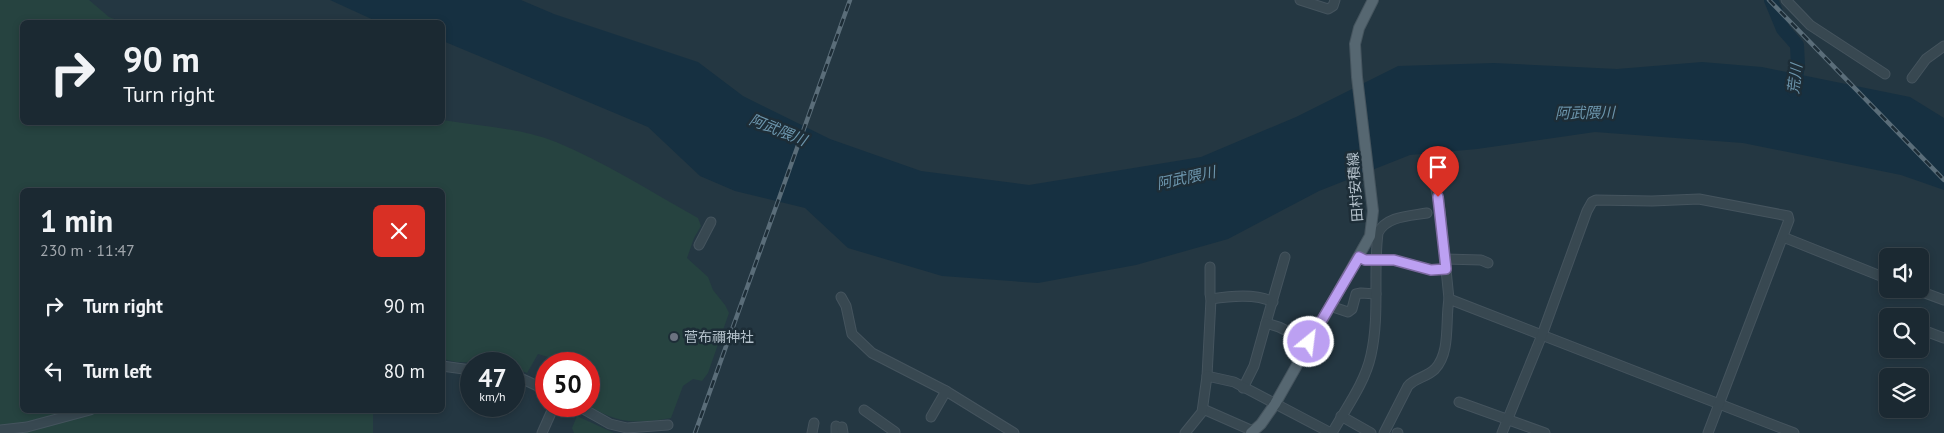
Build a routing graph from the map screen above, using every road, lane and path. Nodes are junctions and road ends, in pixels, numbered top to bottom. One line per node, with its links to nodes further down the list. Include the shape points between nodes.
1 (1300, 0): 2 (street, via 1328,9)
2 (1335, 0)
3 (1373, 0): 14 (main road, 田村安積線, via 1356,37 1357,77 1372,211 1372,230)
4 (1786, 0): 6 (street, via 1810,25)
5 (1944, 46): 7 (street, via 1926,59)
6 (1885, 74)
7 (1912, 78)
8 (1435, 184): 15 (street)
9 (1427, 213): 16 (street, via 1386,222 1378,233)
10 (711, 222): 12 (street)
11 (1783, 238): 20 (street); 31 (street, via 1789,223 1788,216 1755,209 1699,199 1652,202 1596,200 1587,211); 41 (street)
12 (699, 245)
13 (1285, 256): 27 (street)
14 (1359, 257): 16 (street); 28 (main road, 田村安積線)
15 (1445, 259): 17 (street); 19 (street)
16 (1377, 260): 19 (street, via 1394,260 1431,270); 21 (street)
17 (1488, 263)
18 (1210, 267): 24 (street)
19 (1446, 269): 25 (street)
20 (1879, 275)
21 (1376, 294): 28 (street, via 1356,294 1348,312); 45 (street, via 1371,354 1358,387)
22 (1929, 294): 26 (street)
23 (841, 297): 38 (street, via 852,334 867,349)
24 (1212, 299): 27 (street, via 1256,297); 36 (street)
25 (1450, 300): 31 (street); 61 (street, via 1442,357 1434,369 1408,386)
26 (1944, 300)
27 (1273, 302): 29 (street)
28 (1330, 306): 33 (main road, 田村安積線)
29 (1266, 323): 33 (street); 37 (street, via 1254,366)
30 (1929, 332): 32 (street)
31 (1542, 336): 41 (street); 49 (street)
32 (1944, 338)
33 (1309, 342): 40 (main road, 田村安積線)
34 (445, 366): 35 (street)
35 (460, 368)
36 (1207, 376): 37 (street, via 1234,382); 42 (street)
37 (1243, 388): 40 (street)
38 (946, 392): 48 (street); 57 (street)
39 (1458, 402): 49 (street)
40 (1275, 404): 54 (main road, 田村安積線); 59 (street)
41 (1719, 404): 64 (street); 65 (street)
42 (1203, 409): 54 (street); 58 (street)
43 (864, 410): 53 (street)
44 (79, 413): 52 (street, via 27,427)
45 (1341, 416): 59 (street); 60 (street)
46 (549, 417): 55 (street)
47 (598, 417): 51 (street, via 627,428)
48 (931, 417)
49 (1508, 419): 62 (street); 63 (street)
50 (814, 423): 56 (street)
51 (668, 425)
52 (0, 430)
53 (895, 432)
54 (1252, 432)
55 (542, 433)
56 (812, 433)
57 (1014, 433)
58 (1184, 433)
59 (1331, 433)
60 (1371, 433)
61 (1386, 433)
62 (1502, 433)
63 (1545, 433)
64 (1708, 433)
65 (1794, 433)

